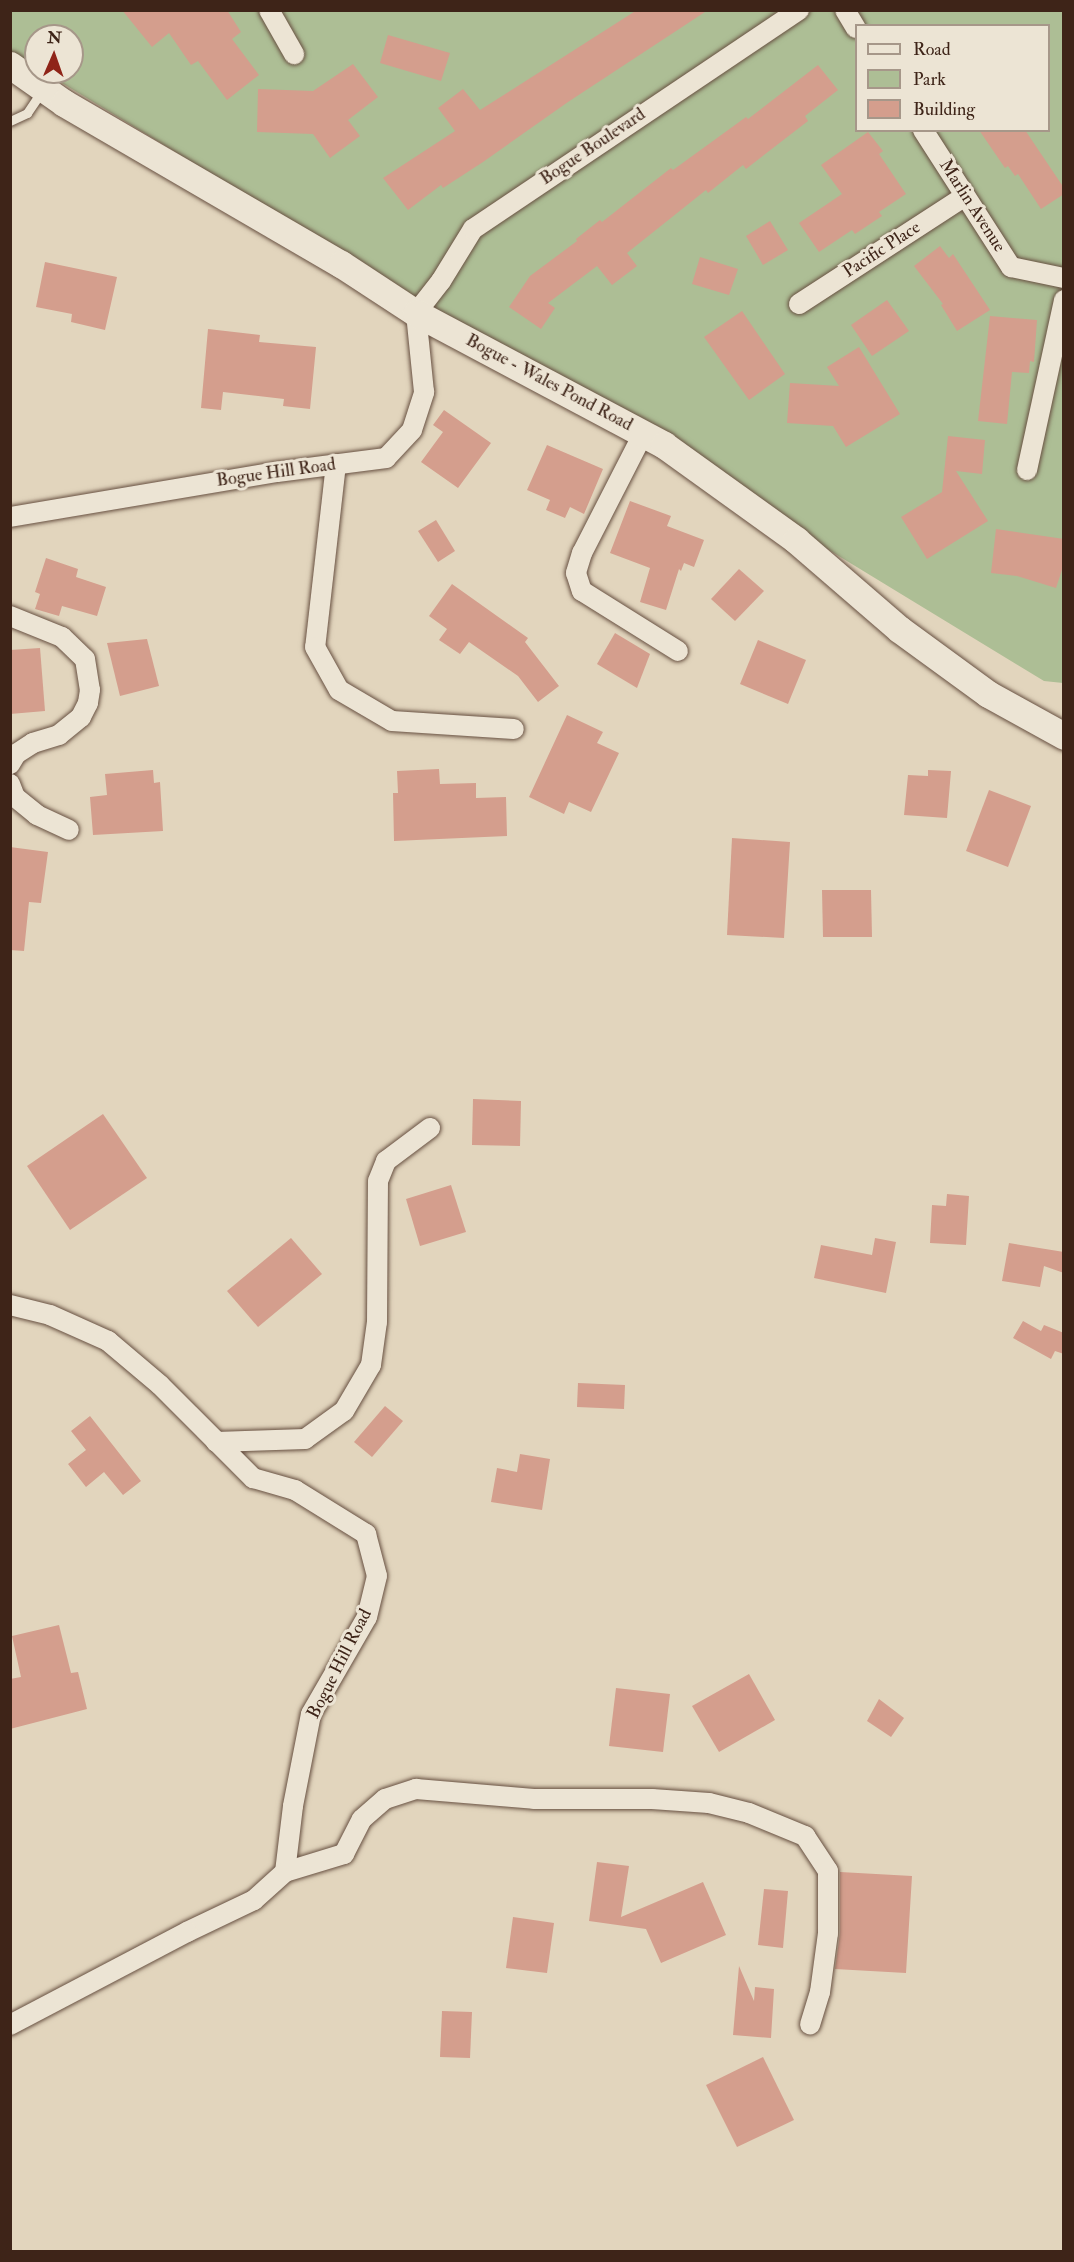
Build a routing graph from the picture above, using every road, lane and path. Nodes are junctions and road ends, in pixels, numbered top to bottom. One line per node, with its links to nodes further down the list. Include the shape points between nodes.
1 (269, 10): 5 (street)
2 (799, 10): 14 (street, Bogue Boulevard, via 472,229 441,282)
3 (845, 10): 4 (street)
4 (855, 26)
5 (294, 54)
6 (10, 65): 7 (street, Bogue - Wales Pond Road)
7 (44, 88): 8 (lane, via 27,113); 14 (street, Bogue - Wales Pond Road)
8 (10, 121)
9 (924, 132): 10 (street, Marlin Avenue)
10 (965, 196): 11 (street, Marlin Avenue, via 1011,267); 13 (street, Pacific Place)
11 (1064, 278)
12 (1064, 300): 17 (street)
13 (799, 304)
14 (416, 312): 15 (street, Bogue - Wales Pond Road); 16 (street, Bogue Hill Road, via 424,392 412,430 386,458)
15 (643, 434): 20 (street, via 576,573 582,591); 22 (street, Bogue - Wales Pond Road, via 796,540 898,629 979,687)
16 (336, 464): 18 (street, Bogue Hill Road); 21 (street, via 315,647 339,690 393,721)
17 (1027, 470)
18 (10, 517)
19 (10, 616): 23 (street, via 62,637 86,658 90,690 81,717 59,735 33,743 16,754)
20 (678, 651)
21 (514, 729)
22 (1064, 736)
23 (10, 764)
24 (10, 784): 25 (street, via 15,797 37,815)
25 (69, 830)
26 (430, 1128): 28 (street, via 386,1161 378,1181 378,1288 371,1365 344,1411 305,1440)
27 (10, 1305): 28 (street, Bogue Hill Road, via 50,1316 108,1341 160,1385)
28 (216, 1442): 29 (street, Bogue Hill Road, via 254,1479 296,1490 366,1534 376,1576 367,1617 311,1714 292,1806)
29 (285, 1872): 30 (street, via 344,1854 362,1819 385,1799 416,1789 534,1799 710,1803 749,1813 806,1836 828,1871 828,1933 820,1992); 31 (street, via 254,1900)
30 (810, 2024)
31 (10, 2025)

